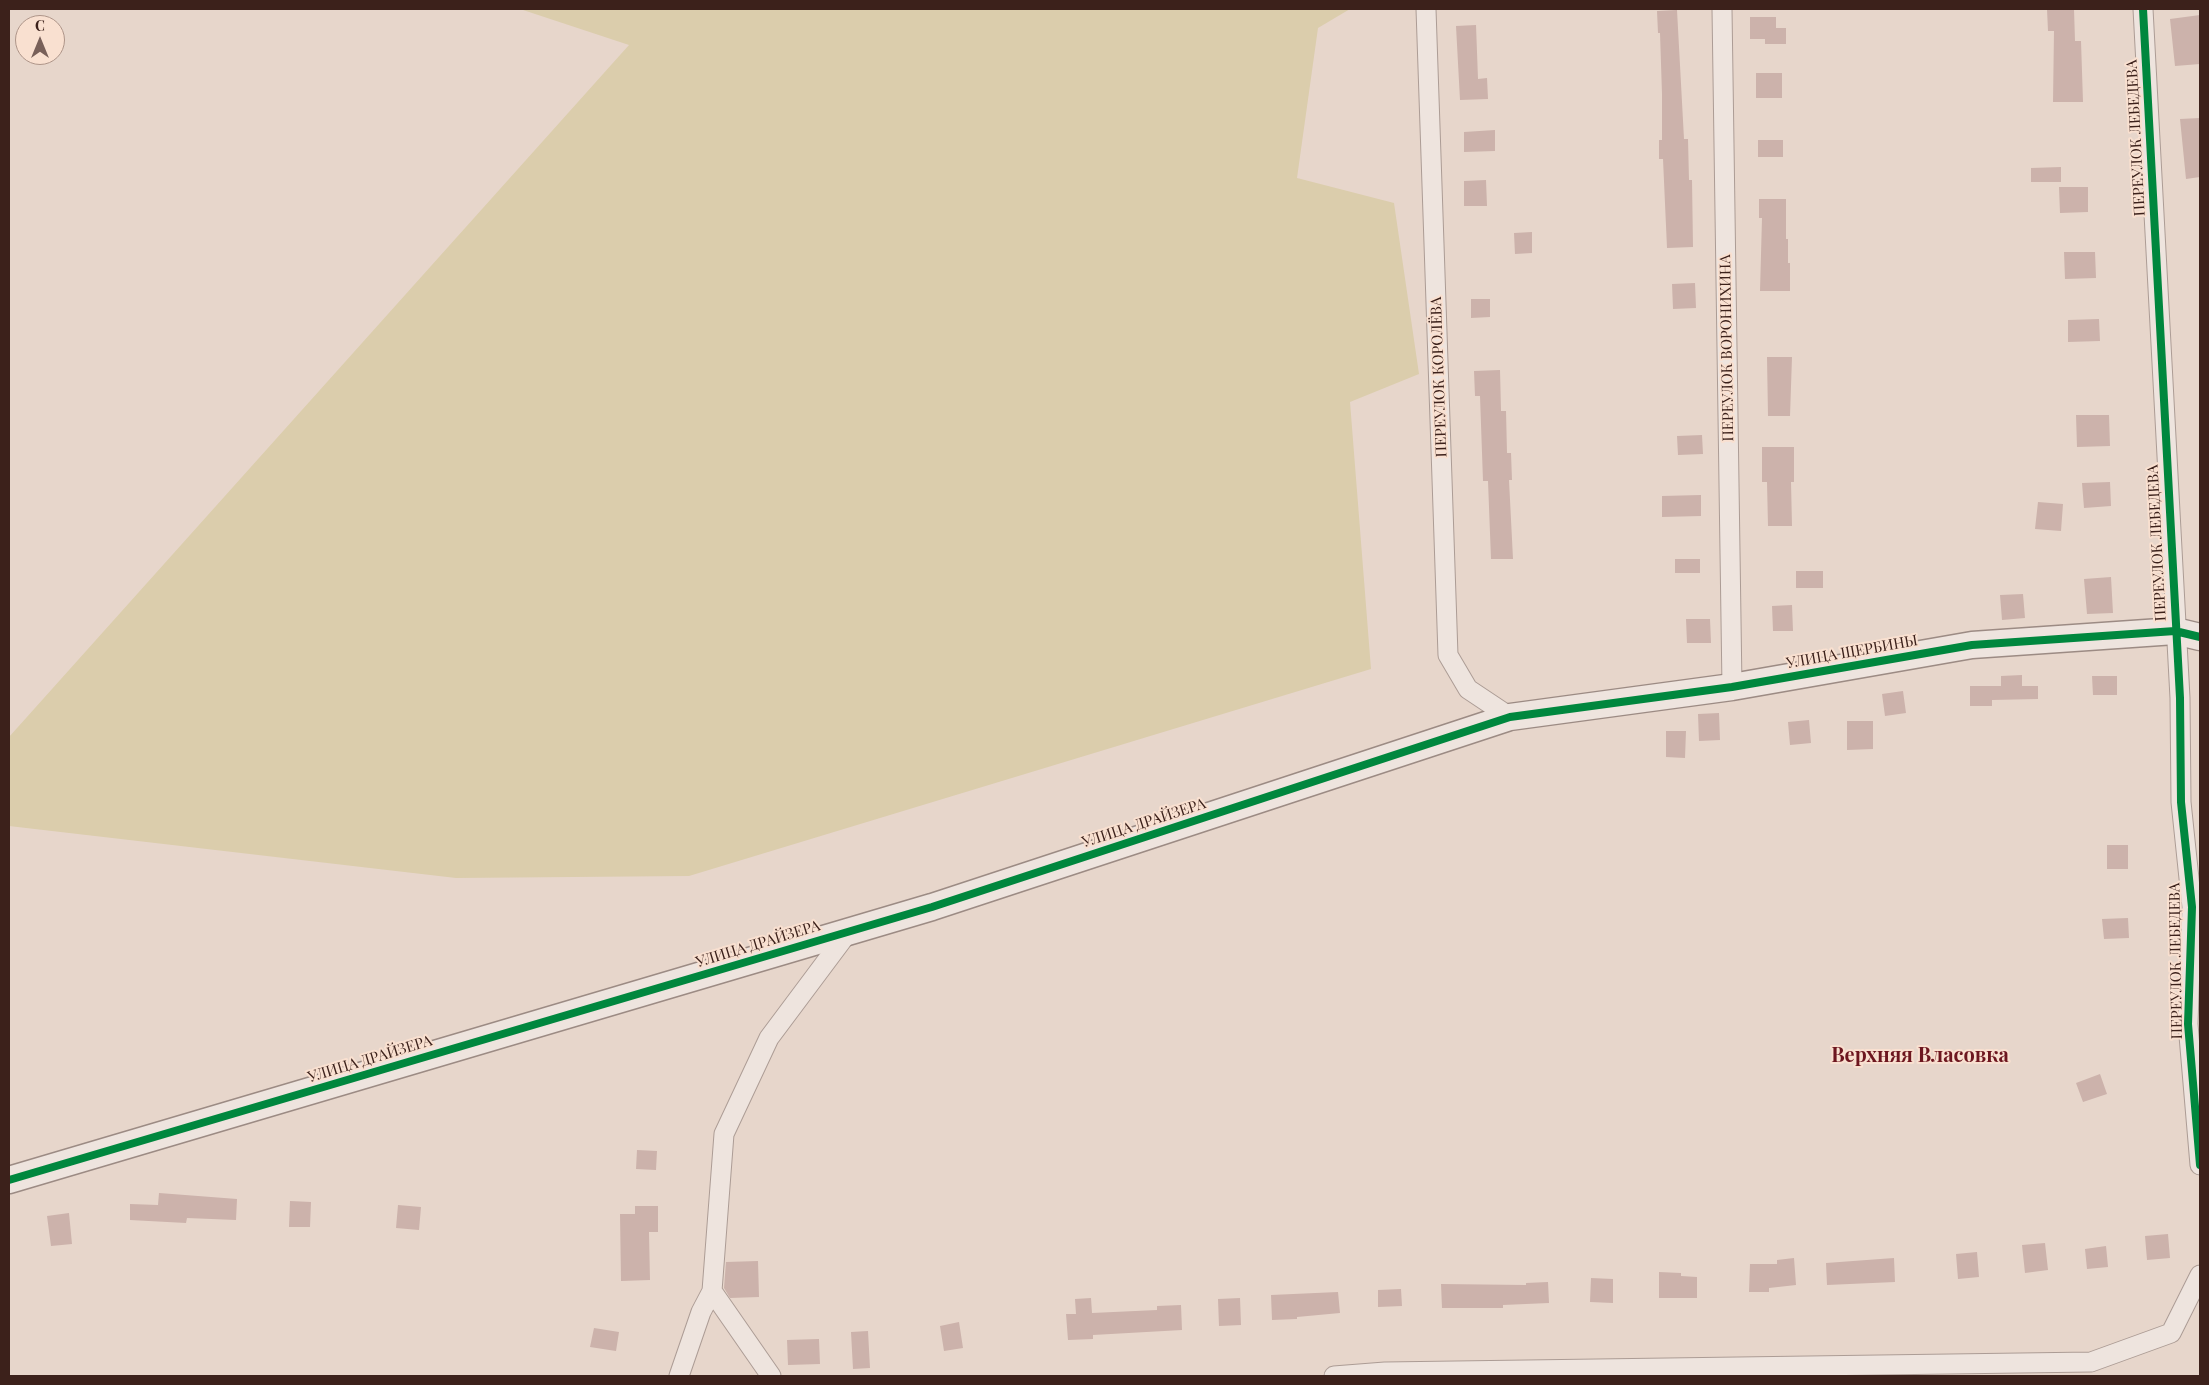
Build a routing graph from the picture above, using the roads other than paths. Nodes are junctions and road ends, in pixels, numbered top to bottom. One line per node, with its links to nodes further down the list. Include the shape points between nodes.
1 (1426, 9): 7 (street, ПЕРЕУЛОК КОРОЛЁВА, via 1448,655 1468,689)
2 (1722, 9): 6 (street, ПЕРЕУЛОК ВОРОНИХИНА)
3 (2143, 9): 4 (street, ПЕРЕУЛОК ЛЕБЕДЕВА)
4 (2175, 631): 5 (street, УЛИЦА ЩЕРБИНЫ); 6 (street, УЛИЦА ЩЕРБИНЫ, via 1972,645); 9 (street, ПЕРЕУЛОК ЛЕБЕДЕВА, via 2180,698 2181,802 2192,907 2188,1024)
5 (2200, 637)
6 (1732, 687): 7 (street, УЛИЦА ЩЕРБИНЫ)
7 (1510, 717): 8 (street, УЛИЦА ДРАЙЗЕРА, via 932,907)
8 (849, 931): 10 (street, УЛИЦА ДРАЙЗЕРА); 12 (street, УЛИЦА ДРАЙЗЕРА, via 769,1038 724,1134)
9 (2200, 1165)
10 (9, 1180)
11 (2200, 1275): 15 (street, via 2171,1333 2091,1362 1385,1372)
12 (712, 1291): 13 (street, via 701,1312); 14 (street)
13 (679, 1376)
14 (771, 1376)
15 (1334, 1376)

